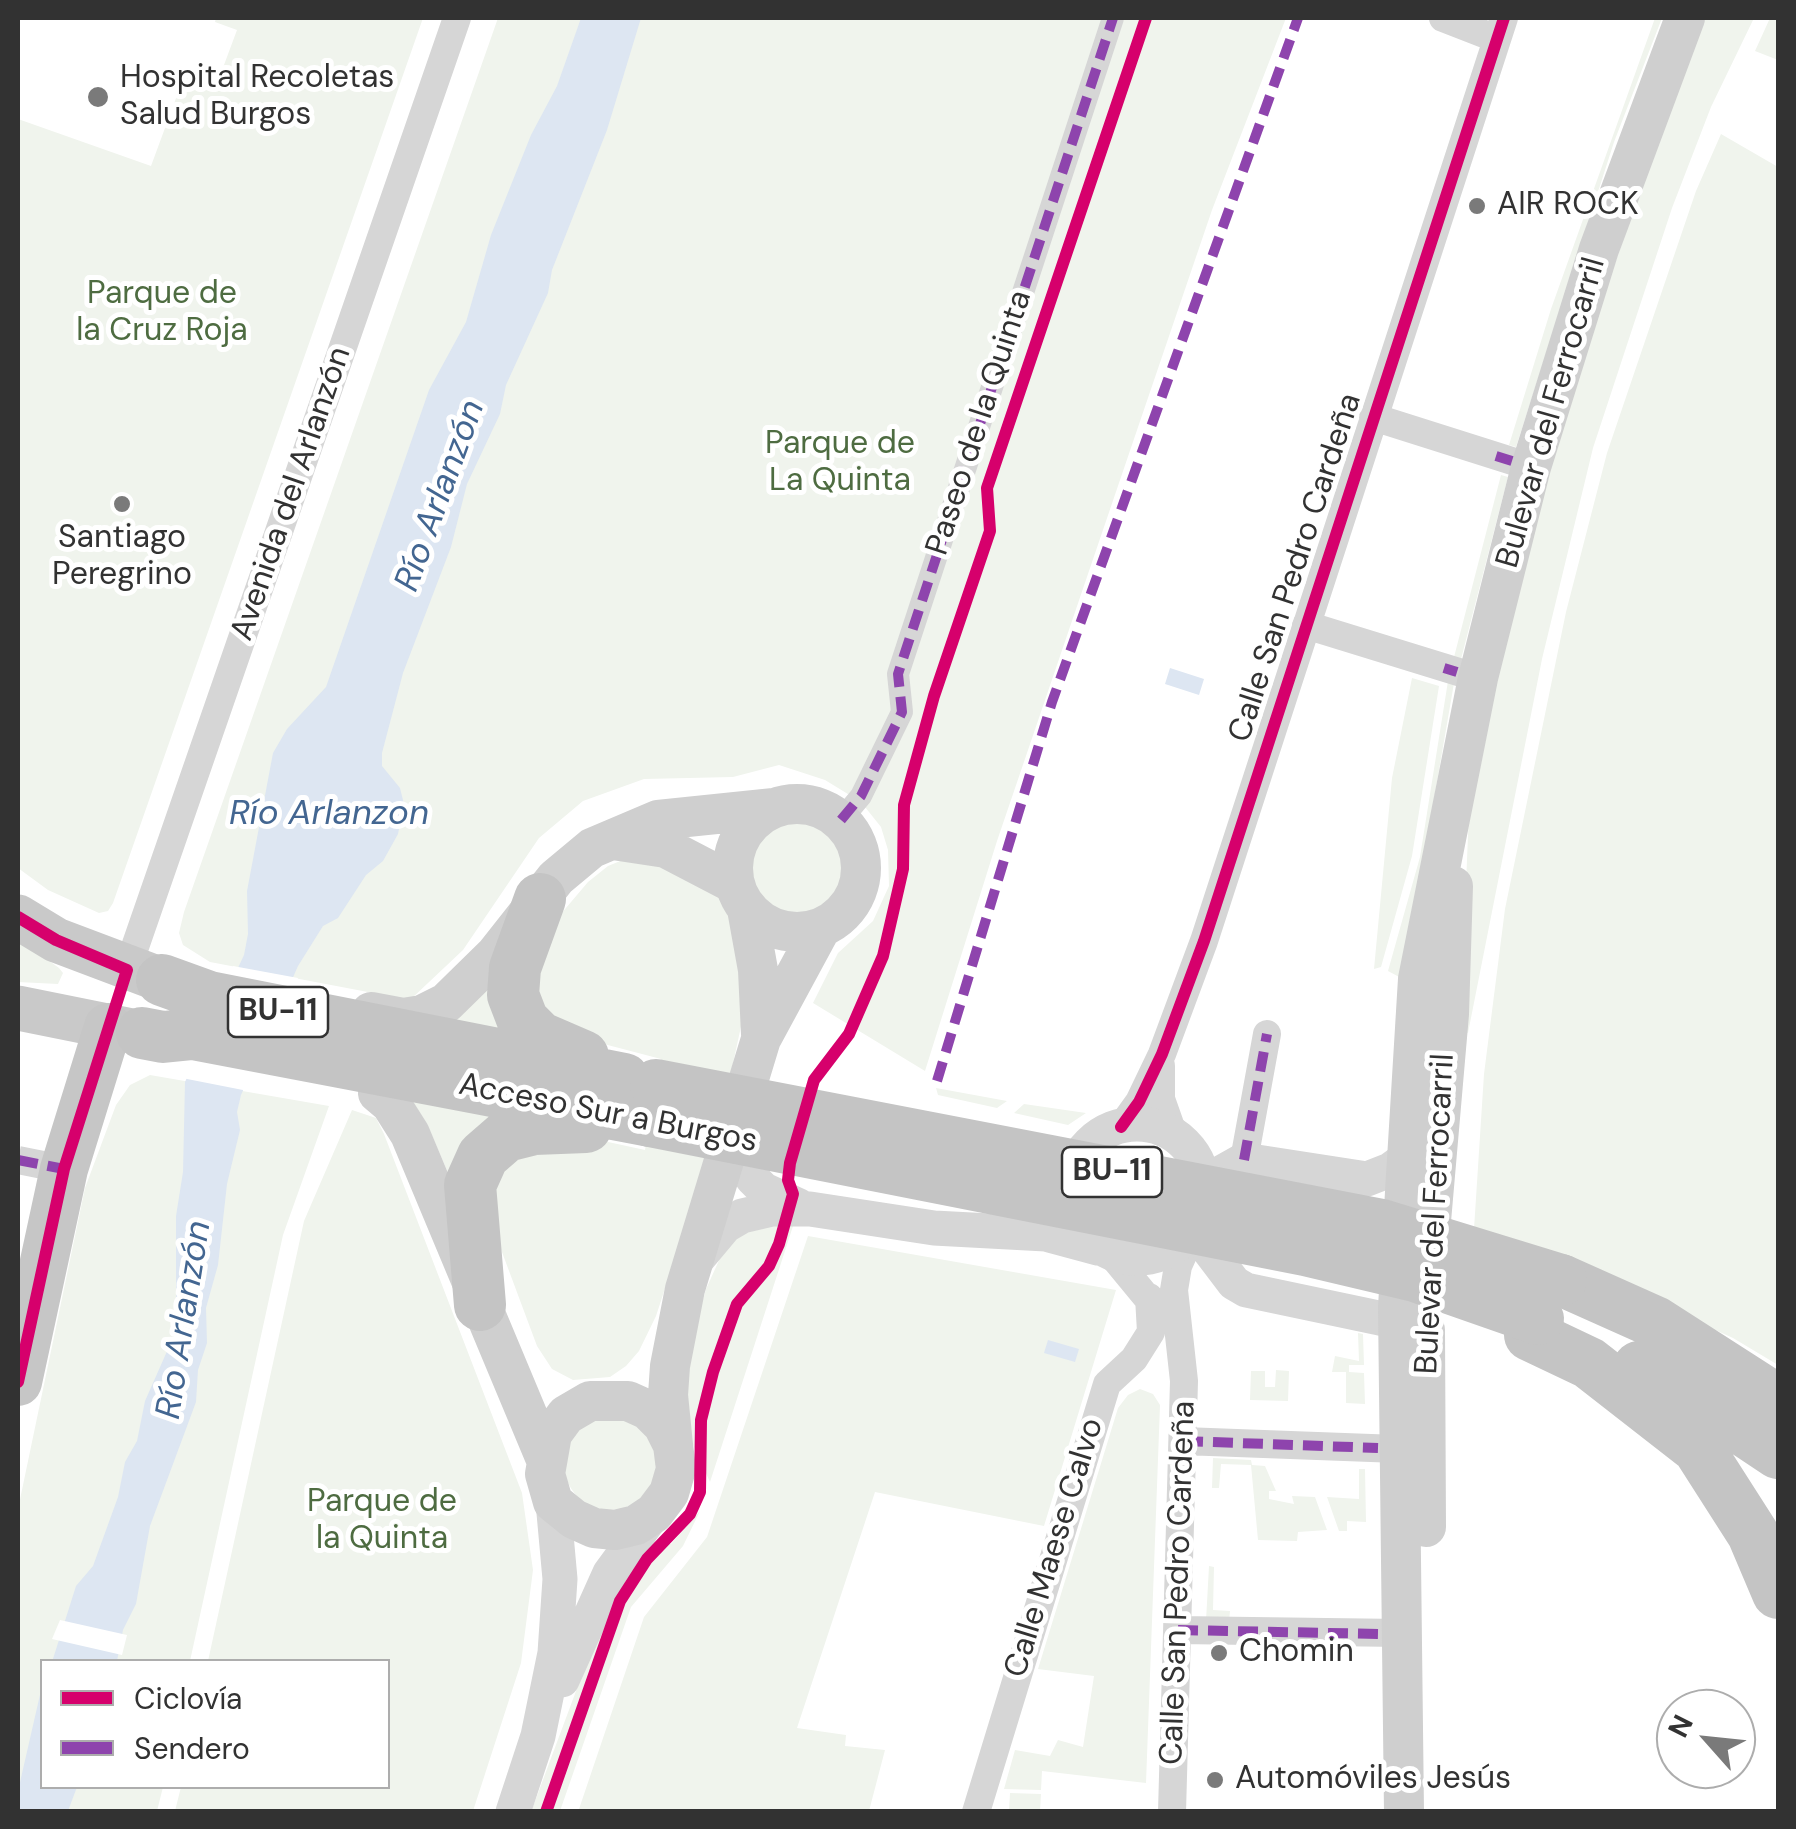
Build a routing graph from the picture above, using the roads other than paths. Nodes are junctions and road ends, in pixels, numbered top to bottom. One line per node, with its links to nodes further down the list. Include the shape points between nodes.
1 (457, 18): 18 (street, Avenida del Arlanzón)
2 (1113, 18): 12 (street, Paseo de la Quinta, via 898,674 902,712 861,796)
3 (1443, 18): 5 (street)
4 (1685, 18): 7 (main road, Bulevar del Ferrocarril, via 1599,248)
5 (1501, 28): 6 (street, Calle San Pedro Cardeña)
6 (1373, 417): 7 (street); 8 (street, Calle San Pedro Cardeña)
7 (1531, 467): 9 (main road, Bulevar del Ferrocarril)
8 (1306, 626): 9 (street); 24 (street, Calle San Pedro Cardeña)
9 (1478, 678): 11 (main road, Bulevar del Ferrocarril)
10 (774, 808): 12 (main road, via 802,804); 13 (main road, via 658,820); 14 (main road, via 740,839 733,861)
11 (1451, 817): 20 (main road, Bulevar del Ferrocarril); 31 (main road, Bulevar del Ferrocarril, via 1418,979)
12 (841, 820): 17 (main road, via 861,858 859,886 844,912)
13 (609, 840): 14 (main road, via 666,848); 15 (main road, via 573,862)
14 (741, 896): 17 (main road, via 775,929); 23 (main road, via 758,970)
15 (540, 899): 25 (main road, via 471,982 422,1015); 26 (highway, via 515,968 513,995 523,1021 552,1044 606,1063)
16 (18, 917): 18 (main road, via 56,940)
17 (821, 928): 23 (main road)
18 (144, 975): 21 (main road); 25 (highway, Acceso Sur a Burgos / BU-11)
19 (18, 1008): 21 (main road)
20 (1450, 1014): 31 (street, via 1438,1044 1428,1136); 56 (main road, Bulevar del Ferrocarril, via 1427,1257)
21 (138, 1032): 25 (highway, via 187,1053); 46 (highway, via 54,1167)
22 (1267, 1034): 30 (street)
23 (761, 1040): 28 (main road)
24 (1162, 1054): 27 (street, Calle San Pedro Cardeña); 29 (street, Calle San Pedro Cardeña, via 1160,1099)
25 (390, 1055): 26 (highway, Acceso Sur a Burgos / BU-11); 39 (main road, via 404,1120)
26 (644, 1101): 39 (highway, via 598,1128 506,1136 484,1156 470,1185); 40 (highway, Acceso Sur a Burgos / BU-11, bridge, via 1268,1244 1308,1268 1432,1301); 40 (highway, BU-11, bridge, via 1382,1224)
27 (1121, 1127): 29 (street); 32 (street, via 1093,1142)
28 (735, 1130): 33 (street, via 753,1180); 37 (main road)
29 (1174, 1133): 34 (street, via 1197,1157)
30 (1244, 1160): 31 (street, via 1367,1179); 34 (street, via 1219,1174)
31 (1404, 1162): 41 (main road, Bulevar del Ferrocarril)
32 (1070, 1174): 35 (street, via 1031,1206); 36 (street, via 1074,1220)
33 (810, 1210): 35 (street); 37 (street, via 742,1216 712,1240)
34 (1200, 1214): 36 (street, via 1157,1255); 41 (street, via 1214,1261 1246,1290); 43 (street, Calle San Pedro Cardeña, via 1174,1290)
35 (982, 1231): 36 (street, via 1046,1234)
36 (1105, 1251): 38 (street, Calle San Pedro Cardeña)
37 (688, 1278): 47 (main road, via 651,1354 627,1384); 50 (main road, via 670,1366)
38 (1149, 1298): 43 (street, Calle San Pedro Cardeña); 62 (street, Calle Maese Calvo, via 1150,1332 1107,1384)
39 (480, 1305): 44 (main road)
40 (1543, 1311): 42 (highway, BU-11); 52 (highway, BU-11, via 1679,1387); 57 (highway, via 1589,1363 1698,1448 1753,1534)
41 (1398, 1322): 51 (main road, Bulevar del Ferrocarril); 56 (street, Bulevar del Ferrocarril, via 1410,1330 1416,1352 1416,1532)
42 (1654, 1322): 45 (highway, via 1729,1349); 48 (highway, BU-11)
43 (1183, 1356): 49 (street, Calle San Pedro Cardeña)
44 (504, 1361): 47 (main road, via 548,1387); 53 (main road)
45 (1778, 1376)
46 (18, 1382)
47 (598, 1400): 50 (main road, via 648,1410); 53 (main road, via 566,1415)
48 (1778, 1401)
49 (1182, 1441): 51 (street); 58 (street, Calle San Pedro Cardeña)
50 (673, 1445): 55 (main road, via 670,1493)
51 (1388, 1448): 59 (main road, Bulevar del Ferrocarril)
52 (1778, 1453)
53 (545, 1457): 54 (main road)
54 (553, 1502): 55 (main road, via 594,1528 636,1525); 60 (street, via 557,1630)
55 (654, 1513): 60 (street, via 610,1573)
56 (1426, 1551): 65 (main road, Bulevar del Ferrocarril)
57 (1778, 1593)
58 (1178, 1630): 59 (street); 63 (street, Calle San Pedro Cardeña)
59 (1401, 1633): 64 (main road, Bulevar del Ferrocarril)
60 (538, 1736): 61 (street)
61 (513, 1812)
62 (976, 1812)
63 (1172, 1812)
64 (1404, 1812)
65 (1427, 1812)

